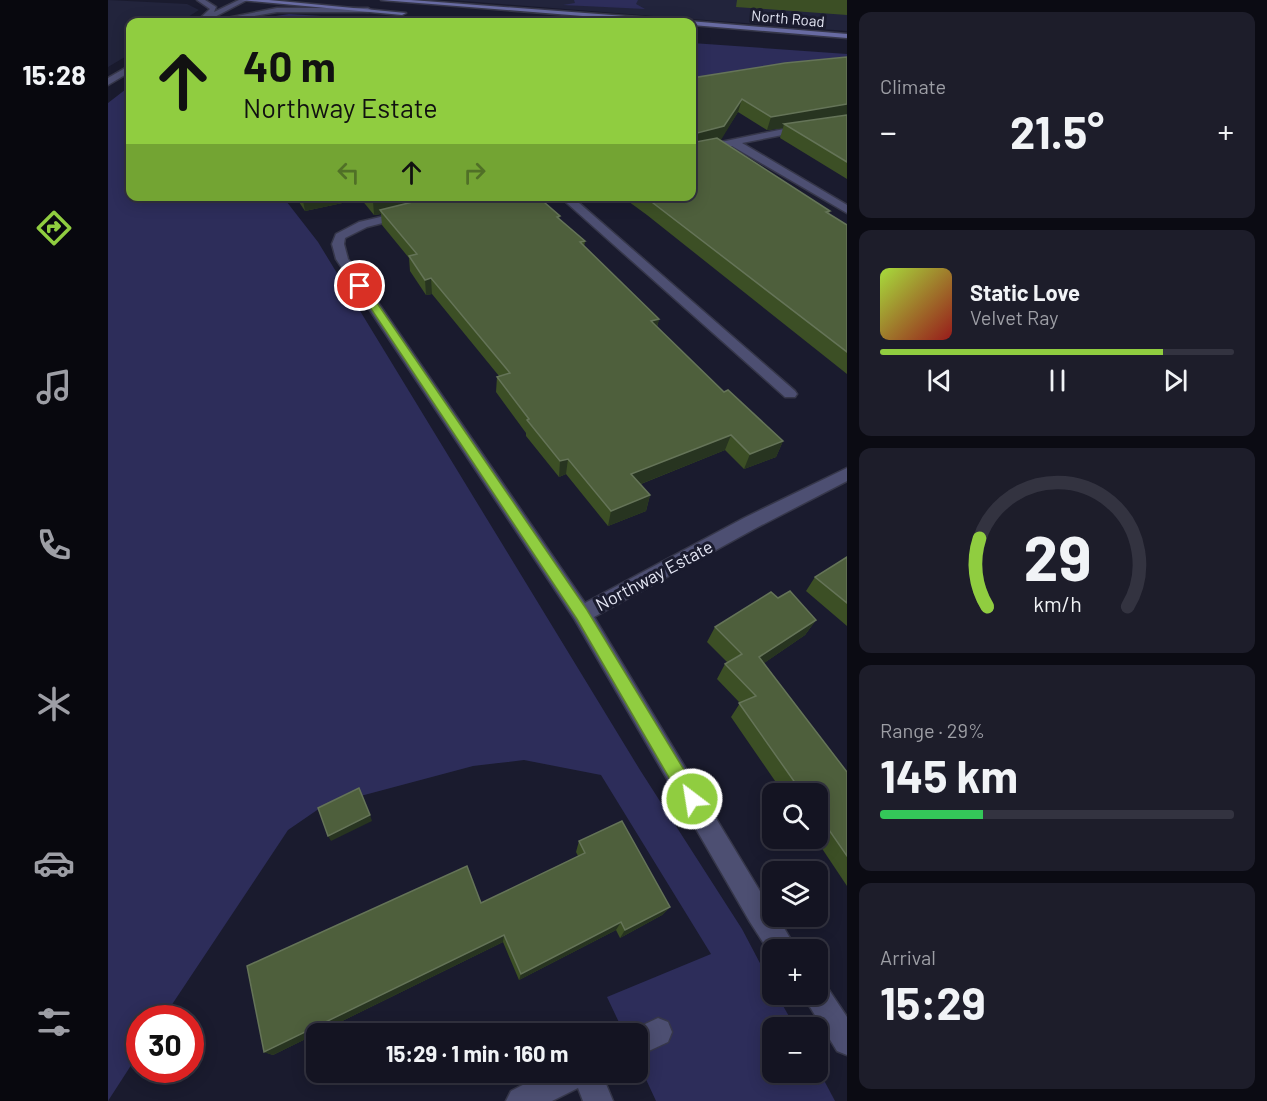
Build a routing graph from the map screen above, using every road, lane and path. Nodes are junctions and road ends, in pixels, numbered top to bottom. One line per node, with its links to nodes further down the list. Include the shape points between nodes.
1 (200, 0): 7 (street, via 214,8)
2 (244, 0): 4 (main road); 8 (street)
3 (384, 0): 11 (main road)
4 (255, 1): 5 (main road); 9 (street)
5 (368, 10): 6 (main road); 10 (street, via 277,10)
6 (409, 14)
7 (205, 18)
8 (208, 18)
9 (229, 18)
10 (238, 18)
11 (625, 18)
12 (696, 24): 13 (main road, North Road)
13 (847, 36)
14 (126, 71): 15 (street)
15 (108, 82)
16 (847, 122): 17 (street)
17 (734, 142): 18 (street); 20 (street)
18 (696, 150)
19 (570, 201): 22 (street)
20 (847, 210)
21 (416, 211): 24 (street, Northway Estate, via 349,229 339,236 342,259)
22 (790, 394)
23 (847, 474): 24 (street, Northway Estate)
24 (582, 614): 25 (street)
25 (777, 939)
26 (822, 1005): 27 (street)
27 (847, 1041)
28 (558, 1083): 30 (street)
29 (591, 1083): 31 (street)
30 (521, 1101)
31 (598, 1101)

